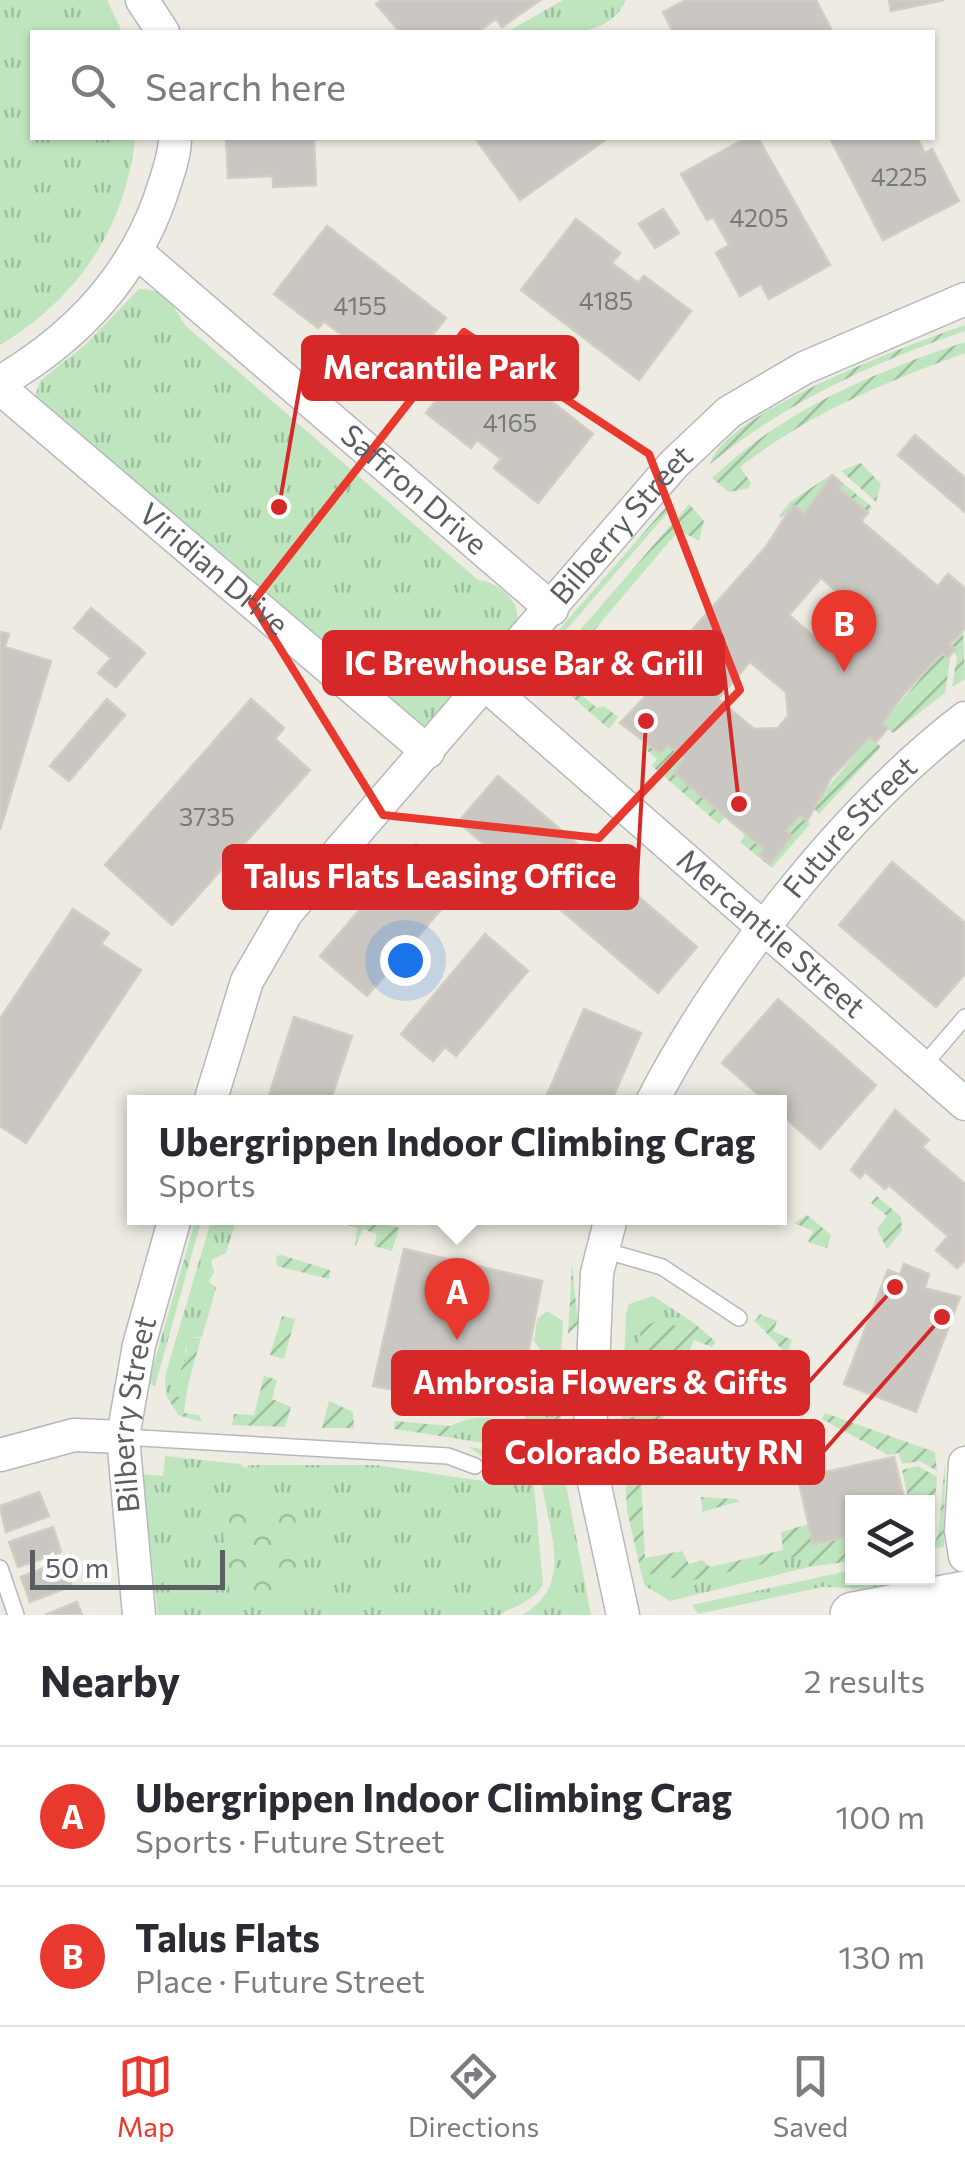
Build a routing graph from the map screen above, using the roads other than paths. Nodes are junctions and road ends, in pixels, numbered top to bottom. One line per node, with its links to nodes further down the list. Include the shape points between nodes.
1 (142, 0): 2 (street)
2 (162, 30)
3 (174, 140): 4 (street)
4 (137, 252): 6 (street, via 103,300 50,353); 7 (street, Saffron Drive)
5 (965, 299): 7 (street, Bilberry Street, via 804,368 729,412 674,464)
6 (0, 385): 10 (street, Viridian Drive)
7 (552, 609): 8 (street, Bilberry Street)
8 (486, 685): 10 (street, Bilberry Street); 11 (street, Mercantile Street)
9 (965, 718): 11 (street, Future Street, via 896,780)
10 (428, 752): 14 (street, Bilberry Street, via 264,946)
11 (765, 928): 13 (street, Mercantile Street); 15 (street, Future Street, via 682,1043)
12 (965, 1018): 13 (lane)
13 (923, 1066): 16 (street, Mercantile Street)
14 (212, 1095)
15 (656, 1095)
16 (965, 1104)
17 (173, 1225): 21 (street, Bilberry Street, via 139,1346)
18 (609, 1225): 19 (street)
19 (603, 1250): 20 (lane, via 662,1266); 30 (street, via 590,1375 590,1459)
20 (739, 1318)
21 (124, 1437): 22 (street, via 74,1435); 24 (lane, via 429,1455); 29 (street, Bilberry Street)
22 (0, 1455)
23 (965, 1463): 25 (street)
24 (475, 1466)
25 (965, 1556)
26 (0, 1568): 28 (lane)
27 (965, 1594): 31 (main road)
28 (16, 1615)
29 (140, 1615)
30 (623, 1615)
31 (853, 1615)

